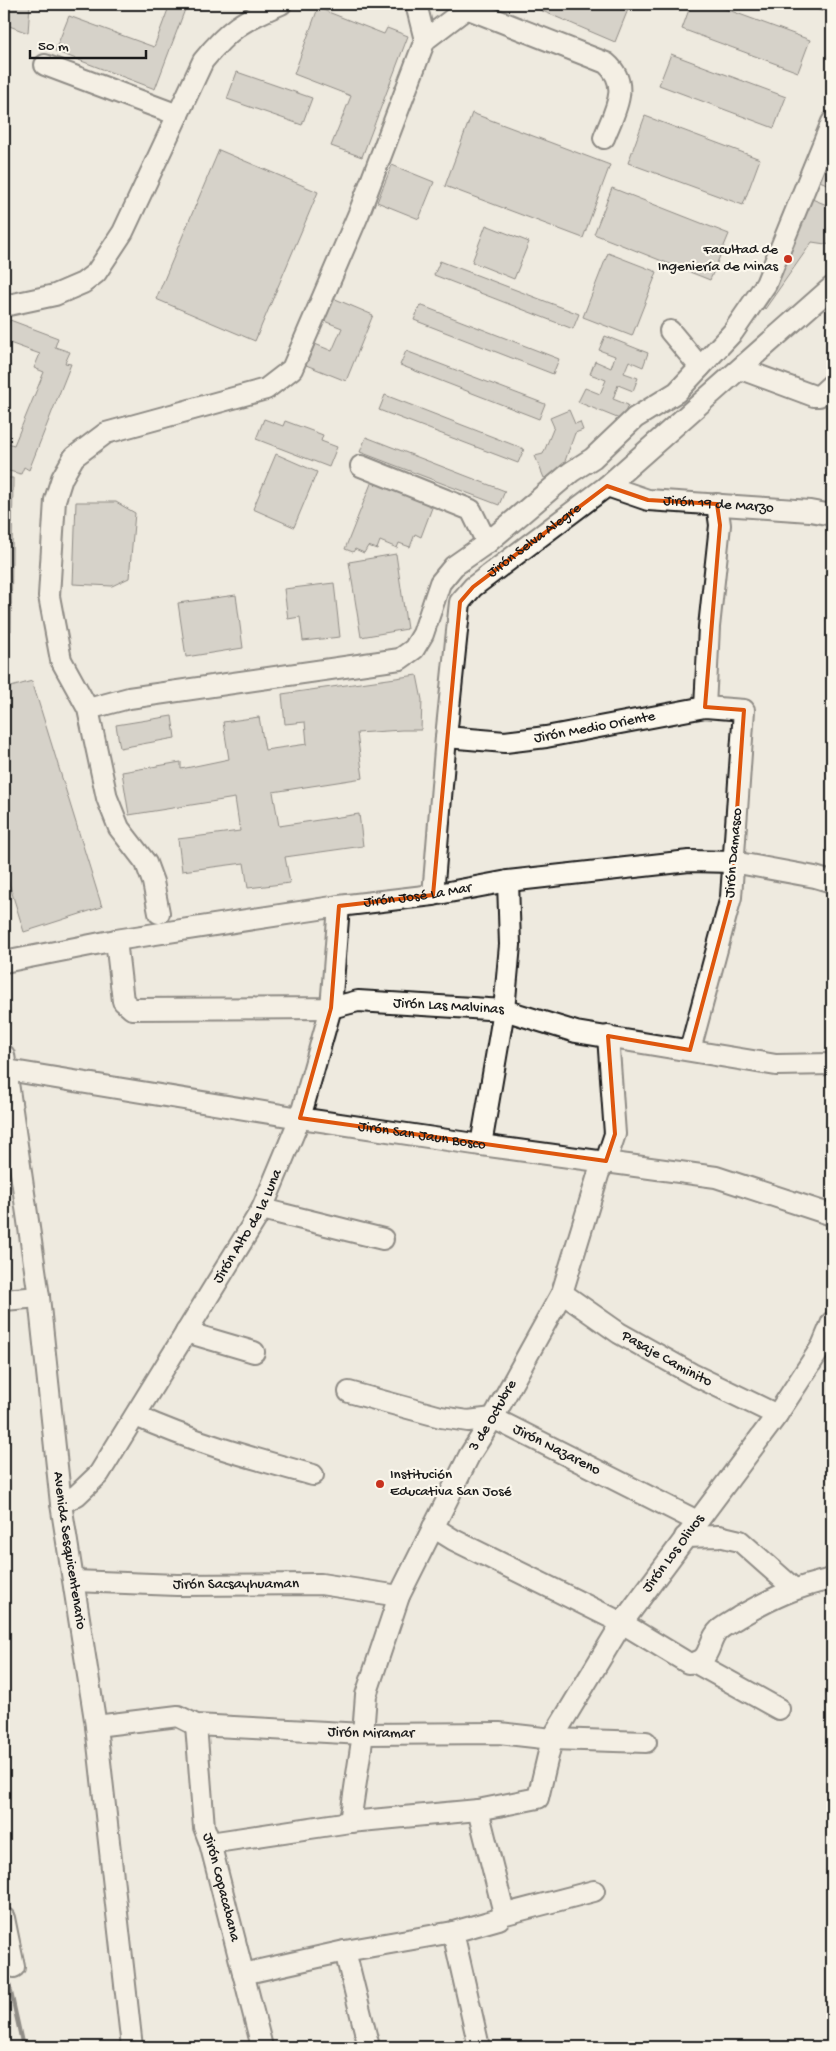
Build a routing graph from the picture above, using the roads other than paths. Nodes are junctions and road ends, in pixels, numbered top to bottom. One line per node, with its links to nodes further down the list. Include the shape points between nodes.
1 (281, 4): 6 (street, via 249,17 223,37 203,61)
2 (416, 4): 4 (street)
3 (461, 6): 4 (street); 8 (street, via 606,63 615,70 621,89)
4 (425, 40): 21 (street, via 358,213 292,369 266,389 106,434 74,457 62,478 54,500 49,596 61,660)
5 (45, 65): 6 (street)
6 (178, 115): 10 (street, via 124,232 96,273 55,296)
7 (832, 122): 12 (street, via 766,284 733,332)
8 (604, 138)
9 (832, 287): 13 (street, Jirón Selva Alegre)
10 (4, 306)
11 (670, 331): 12 (street)
12 (700, 367): 19 (street, via 678,392 635,418 593,458 571,472)
13 (740, 369): 14 (street, via 814,396); 16 (street, Jirón Selva Alegre)
14 (832, 384)
15 (361, 466): 19 (street, via 471,510)
16 (607, 486): 17 (street, Jirón 19 de Marzo, via 648,500); 23 (street, Jirón Selva Alegre, via 473,587 460,602)
17 (716, 504): 18 (street, Jirón 19 de Marzo, via 810,510); 20 (street, via 720,525 709,628)
18 (832, 515)
19 (487, 543): 21 (street, via 454,566 440,583 424,634 414,649 400,659 129,698)
20 (705, 707): 22 (street, Jirón Medio Oriente); 23 (street, Jirón Medio Oriente, via 504,742)
21 (88, 709): 29 (street, via 107,798 119,828 146,863 154,882)
22 (744, 710): 24 (street, Jirón Damasco)
23 (446, 737): 27 (street, Jirón Selva Alegre)
24 (733, 862): 25 (street, Jirón José La Mar, via 689,861); 26 (street, Jirón José La Mar); 35 (street, Jirón Damasco, via 732,897)
25 (508, 881): 27 (street, Jirón José La Mar); 33 (street, via 510,945)
26 (832, 882)
27 (433, 895): 28 (street, Jirón José La Mar)
28 (338, 906): 30 (street, Jirón José La Mar); 32 (street, Jirón Alto de la Luna)
29 (159, 913)
30 (116, 940): 31 (street, Jirón José La Mar); 32 (street, Jirón Las Malvinas, via 124,1001 132,1009)
31 (4, 962)
32 (331, 1008): 33 (street, Jirón Las Malvinas, via 358,1001); 38 (street, Jirón Alto de la Luna)
33 (504, 1010): 34 (street, Jirón Las Malvinas, via 576,1032); 39 (street)
34 (608, 1036): 35 (street, Jirón Las Malvinas); 40 (street, 3 de Octubre, via 615,1134)
35 (690, 1050): 37 (street, Jirón Las Malvinas, via 776,1065)
36 (6, 1062): 38 (street, Jirón San Jaun Bosco); 45 (street, Avenida Sesquicentenario)
37 (830, 1070)
38 (300, 1118): 39 (street, Jirón San Jaun Bosco); 41 (street, Jirón Alto de la Luna)
39 (481, 1145): 40 (street, Jirón San Jaun Bosco)
40 (606, 1161): 42 (street, Jirón San Jaun Bosco, via 716,1177); 44 (street, 3 de Octubre, via 599,1172)
41 (262, 1209): 43 (street); 48 (street, Jirón Alto de la Luna)
42 (832, 1215)
43 (383, 1239)
44 (562, 1293): 52 (street, Pasaje Caminito, via 627,1337 692,1374); 54 (street, 3 de Octubre)
45 (40, 1297): 46 (street); 56 (street, Avenida Sesquicentenario)
46 (4, 1300)
47 (832, 1322): 49 (street, Jirón Los Olivos)
48 (186, 1332): 50 (street); 53 (street, Jirón Alto de la Luna)
49 (827, 1348): 52 (street, Jirón Los Olivos)
50 (254, 1352)
51 (349, 1392): 54 (street, Jirón Nazareno, via 441,1417 468,1421)
52 (777, 1415): 57 (street, Jirón Los Olivos)
53 (136, 1416): 55 (street, via 223,1450); 56 (street, Jirón Alto de la Luna, via 99,1474 77,1495)
54 (494, 1418): 57 (street, Jirón Nazareno); 58 (street, 3 de Octubre, via 469,1456)
55 (313, 1475)
56 (61, 1504): 61 (street, Avenida Sesquicentenario)
57 (697, 1521): 59 (street, Jirón Los Olivos)
58 (433, 1527): 63 (street, 3 de Octubre); 64 (street)
59 (685, 1537): 62 (street, via 719,1536 740,1540); 64 (street, Jirón Los Olivos)
60 (832, 1579): 62 (street)
61 (74, 1581): 63 (street, Jirón Sacsayhuaman, via 177,1585 321,1584); 68 (street, Avenida Sesquicentenario)
62 (793, 1588): 65 (street, via 718,1630 703,1659)
63 (399, 1596): 69 (street, 3 de Octubre, via 366,1695)
64 (622, 1623): 65 (street); 70 (street, Jirón Los Olivos)
65 (692, 1663): 66 (street)
66 (779, 1709)
67 (196, 1725): 68 (street, Jirón Miramar, via 178,1716); 69 (street, Jirón Miramar); 74 (street, Jirón Copacabana, via 204,1827)
68 (96, 1726): 82 (street, Avenida Sesquicentenario)
69 (363, 1734): 70 (street, Jirón Miramar, via 499,1733); 73 (street, 3 de Octubre)
70 (552, 1739): 71 (street, Jirón Miramar); 72 (street, Jirón Los Olivos, via 538,1798)
71 (646, 1742)
72 (478, 1810): 73 (street); 76 (street)
73 (350, 1822): 74 (street)
74 (210, 1843): 81 (street, Jirón Copacabana)
75 (594, 1891): 76 (street)
76 (502, 1915): 78 (street, via 499,1919)
77 (4, 1918): 80 (street)
78 (453, 1932): 79 (street); 85 (street)
79 (345, 1951): 81 (street); 84 (street)
80 (14, 1967)
81 (243, 1974): 83 (street, Jirón Copacabana)
82 (132, 2047)
83 (262, 2047)
84 (369, 2047)
85 (479, 2047)

